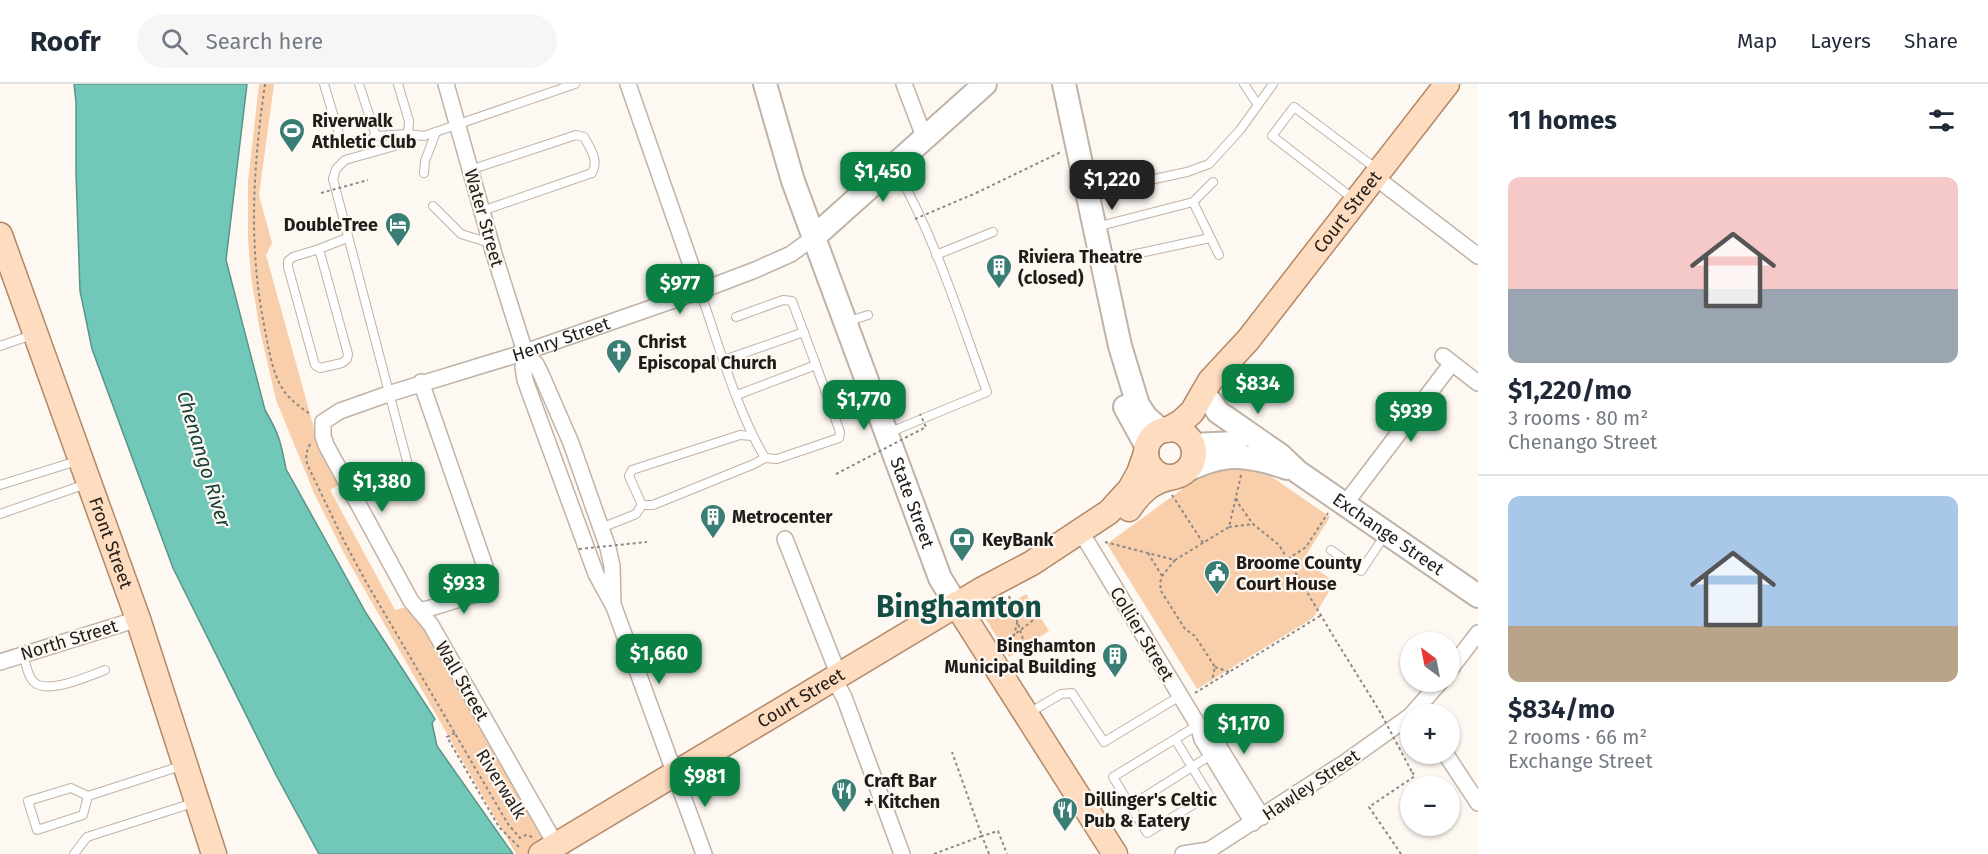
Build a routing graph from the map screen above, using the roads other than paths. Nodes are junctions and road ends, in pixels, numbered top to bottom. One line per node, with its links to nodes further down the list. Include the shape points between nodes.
1 (324, 84): 18 (lane, via 342,144 368,141)
2 (359, 84): 18 (lane)
3 (398, 84): 17 (lane, via 409,121)
4 (446, 84): 15 (street, Water Street)
5 (574, 84): 15 (lane)
6 (628, 84): 43 (street)
7 (765, 84): 34 (street, State Street)
8 (985, 84): 19 (street, Henry Street)
9 (1064, 84): 26 (street)
10 (1244, 84): 14 (lane)
11 (1273, 84): 14 (lane)
12 (1447, 84): 24 (main road, Court Street)
13 (908, 88): 19 (street)
14 (1258, 105): 26 (lane, via 1209,164)
15 (457, 126): 16 (lane); 22 (street, Water Street)
16 (436, 132): 17 (lane, via 424,136); 23 (lane)
17 (408, 134): 18 (lane)
18 (376, 136)
19 (925, 139): 21 (street, Henry Street)
20 (395, 146): 35 (lane, via 345,160 336,169 333,178)
21 (894, 166): 34 (street, Henry Street); 39 (lane, via 913,198)
22 (470, 170): 30 (street, Water Street); 30 (lane, via 576,135 584,137 595,158 592,173)
23 (424, 173)
24 (1377, 174): 27 (main road, Court Street); 27 (lane, via 1294,107 1272,136); 41 (street)
25 (1213, 182): 28 (lane)
26 (1087, 193): 31 (street)
27 (1356, 201): 49 (main road, Court Street)
28 (1193, 202): 31 (lane); 36 (lane)
29 (433, 206): 37 (lane, via 460,234)
30 (482, 211): 37 (street, Water Street)
31 (1095, 227): 42 (street)
32 (993, 232): 39 (lane)
33 (0, 235): 48 (main road, Front Street)
34 (814, 237): 43 (street, Henry Street, via 791,254); 46 (street, State Street)
35 (347, 238): 38 (lane); 57 (lane)
36 (1210, 238): 40 (lane); 42 (lane)
37 (491, 244): 51 (street, Water Street)
38 (320, 249): 38 (lane, via 288,261 315,365 320,368 348,359)
39 (936, 255): 62 (lane, via 987,392 922,416)
40 (1220, 255)
41 (1478, 256)
42 (1102, 261): 64 (street, via 1120,346)
43 (700, 291): 51 (street, Henry Street); 52 (lane)
44 (868, 315): 46 (lane)
45 (736, 317): 47 (lane, via 789,300)
46 (846, 322): 59 (street, State Street)
47 (804, 332): 52 (lane); 53 (lane)
48 (36, 334): 50 (lane); 68 (main road, Front Street)
49 (1248, 340): 60 (main road, Court Street); 64 (main road, Court Street, via 1210,381 1189,416)
50 (0, 346)
51 (525, 352): 54 (street, Henry Street); 70 (street, Water Street, via 541,374); 72 (street, Water Street, via 525,380)
52 (724, 360): 58 (lane)
53 (816, 365): 58 (lane); 67 (lane, via 839,438 777,459)
54 (421, 382): 57 (street, Henry Street); 89 (street, via 490,584 483,592)
55 (1478, 383): 77 (street, via 1447,360)
56 (897, 390): 59 (lane)
57 (388, 394): 61 (street, Henry Street, via 340,411); 69 (lane)
58 (737, 395): 63 (lane)
59 (875, 400): 62 (street, State Street)
60 (1211, 402): 65 (main road, Court Street); 66 (street, Exchange Street, via 1218,412)
61 (323, 422): 89 (street, Wall Street, via 326,445 411,601)
62 (887, 434): 87 (street, State Street, via 940,578)
63 (752, 436): 67 (lane); 76 (lane, via 740,435 632,470 629,476)
64 (1155, 440): 65 (main road, via 1180,432); 73 (main road, via 1147,460 1153,470); 85 (main road, Court Street, via 1119,502)
65 (1191, 443): 66 (street, Exchange Street, via 1245,443); 73 (main road, via 1192,461)
66 (1275, 451): 71 (street, Exchange Street)
67 (765, 458): 76 (lane, via 653,505)
68 (81, 460): 74 (main road, Front Street); 75 (lane)
69 (407, 461)
70 (579, 468): 72 (lane); 79 (street, Water Street)
71 (1298, 472): 73 (street, Exchange Street, via 1258,458 1234,456 1210,460); 77 (street, Exchange Street)
72 (560, 474): 80 (street, Water Street)
73 (1176, 481): 83 (main road, Court Street, via 1158,481 1146,488)
74 (89, 483): 78 (lane); 90 (main road, Front Street)
75 (0, 485)
76 (642, 505): 79 (lane, via 636,514)
77 (1337, 508): 81 (street, Exchange Street)
78 (0, 514)
79 (600, 525): 80 (lane); 88 (street, Water Street, via 612,566)
80 (580, 530): 88 (street, Water Street)
81 (1386, 532): 84 (lane, via 1361,571); 86 (street, Exchange Street)
82 (785, 538): 96 (street)
83 (1096, 542): 85 (main road, Court Street); 98 (street, Collier Street)
84 (1331, 550)
85 (1032, 563): 87 (main road, Court Street)
86 (1478, 596)
87 (956, 604): 96 (main road, Court Street); 100 (main road, State Street)
88 (614, 607): 108 (street, Water Street)
89 (419, 609): 114 (street, Wall Street, via 431,625)
90 (138, 619): 92 (street, North Street); 105 (main road, Front Street)
91 (1478, 633): 93 (street)
92 (23, 654): 94 (street, North Street); 95 (lane, via 31,679 38,686 51,687)
93 (1460, 656)
94 (0, 662)
95 (105, 670)
96 (837, 678): 108 (main road, Court Street); 119 (street)
97 (1431, 692): 99 (street, Hawley Street)
98 (1181, 698): 100 (lane, via 1104,742 1072,693 1062,694); 102 (street, Collier Street)
99 (1421, 704)
100 (1026, 715): 120 (main road, State Street)
101 (1400, 723): 113 (street, Hawley Street)
102 (1198, 725): 103 (lane); 104 (street, Collier Street); 113 (street, Collier Street, via 1213,737)
103 (1175, 739): 107 (lane); 112 (lane, via 1113,777)
104 (1211, 755): 107 (lane); 113 (street, Collier Street)
105 (185, 764): 109 (lane); 110 (main road, Front Street)
106 (1452, 764): 111 (street)
107 (1192, 767): 112 (lane); 112 (lane, via 1209,795 1147,833)
108 (674, 774): 114 (main road, Court Street); 118 (street)
109 (88, 796): 109 (lane, via 71,788 28,801 37,830 83,815)
110 (197, 802): 116 (lane, via 87,837); 117 (main road, Front Street)
111 (1478, 803)
112 (1130, 806)
113 (1257, 820): 115 (street, Hawley Street)
114 (540, 850)
115 (1208, 852): 121 (street, Hawley Street)
116 (74, 854)
117 (214, 854)
118 (704, 854)
119 (902, 854)
120 (1114, 854)
121 (1183, 854)

